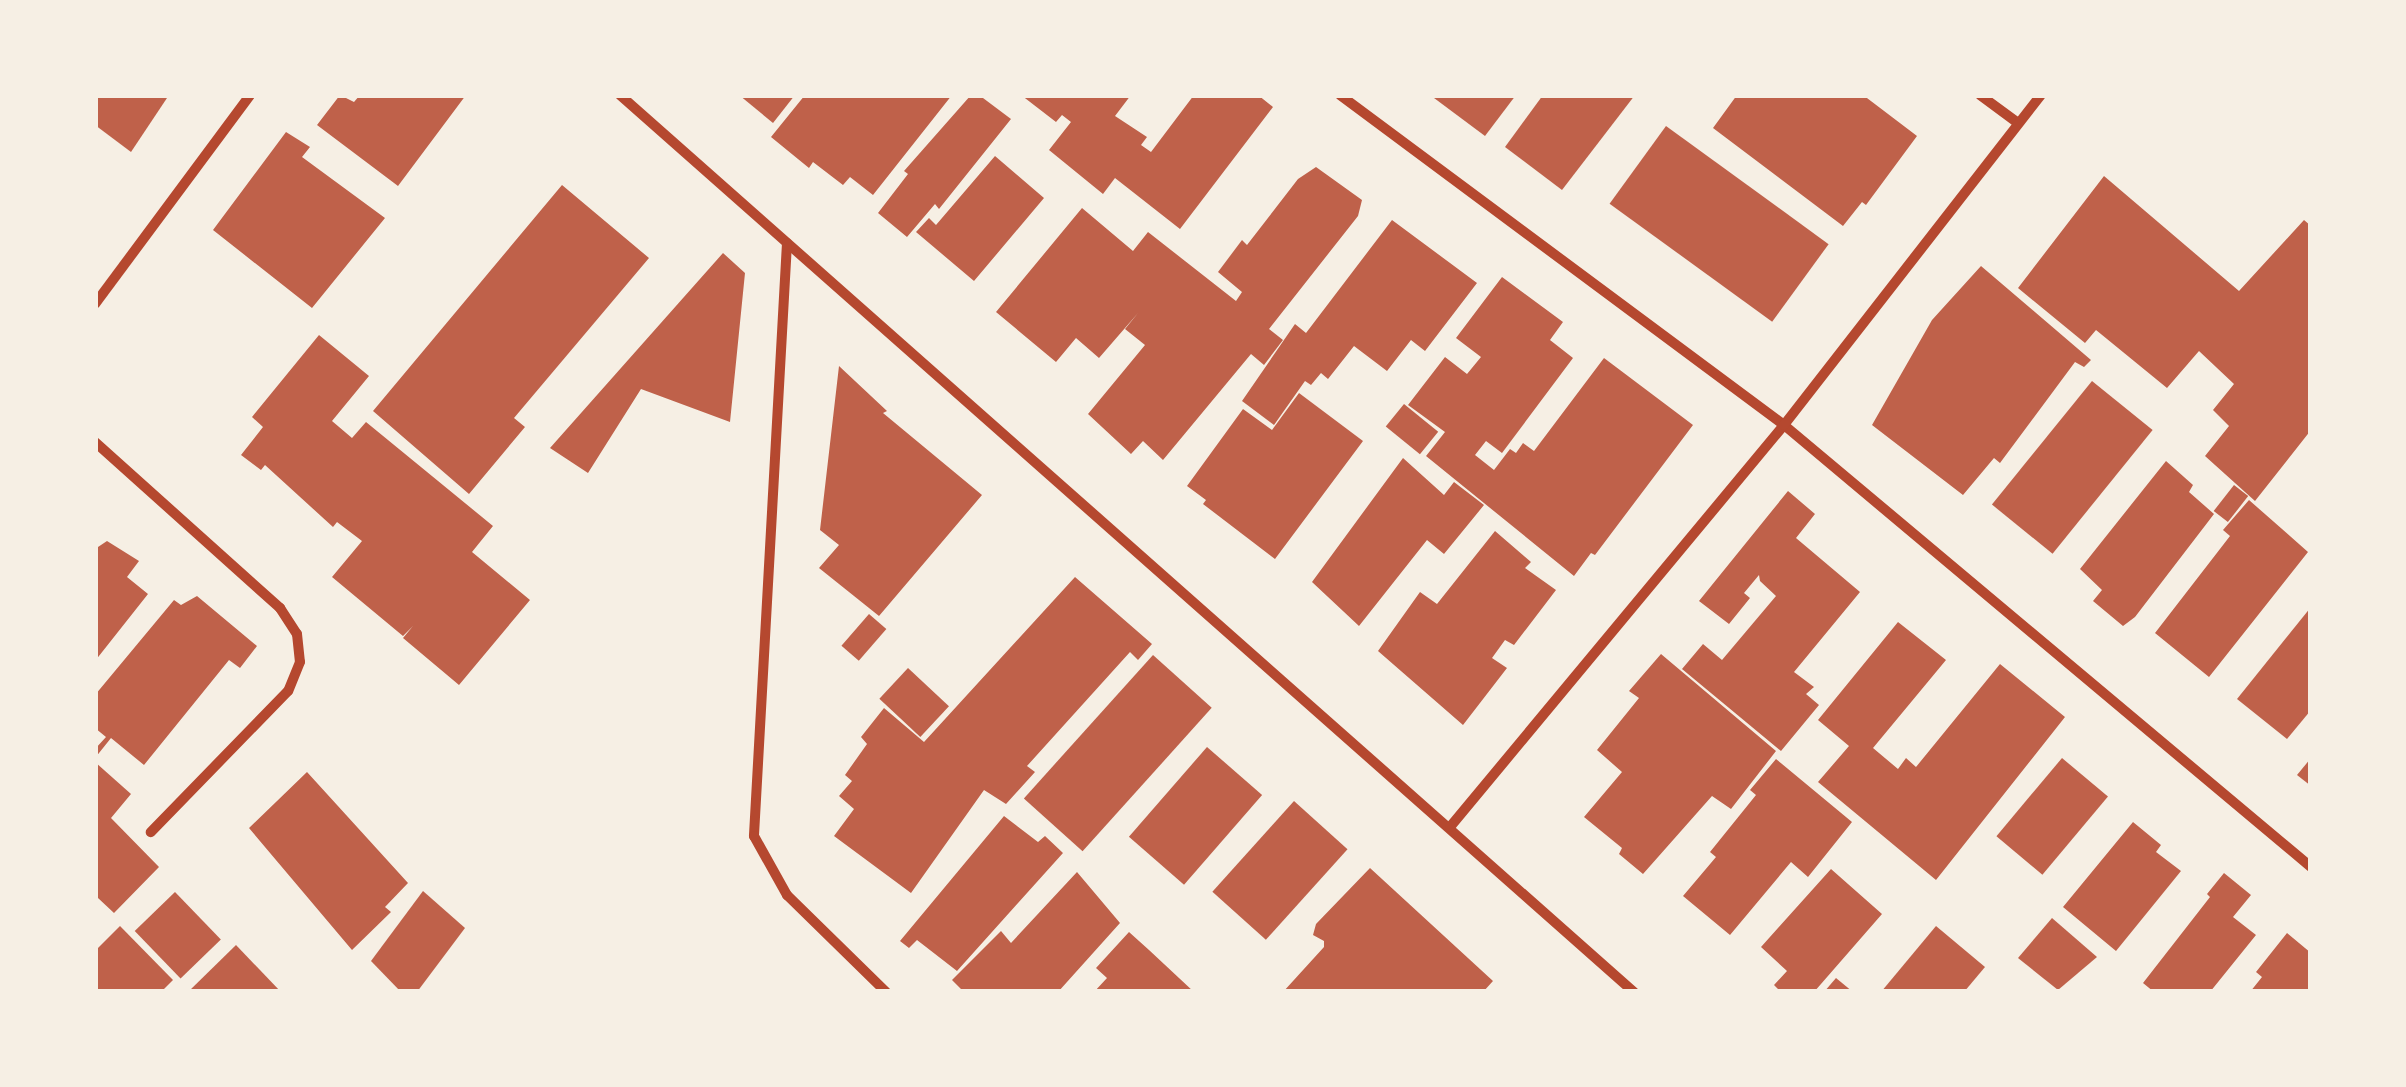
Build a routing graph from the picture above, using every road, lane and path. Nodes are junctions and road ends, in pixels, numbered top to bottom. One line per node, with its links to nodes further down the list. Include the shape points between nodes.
1 (250, 95): 8 (street)
2 (620, 95): 7 (street)
3 (1340, 95): 9 (street)
4 (1980, 95): 6 (street)
5 (2041, 95): 6 (street)
6 (2018, 123): 9 (street)
7 (787, 244): 11 (street); 14 (street, via 754,836 787,895)
8 (95, 304)
9 (1784, 425): 11 (street); 13 (street)
10 (95, 442): 12 (street, via 280,608 298,634 300,662 288,691)
11 (1450, 827): 15 (street)
12 (151, 832)
13 (2311, 867)
14 (886, 992)
15 (1634, 992)

